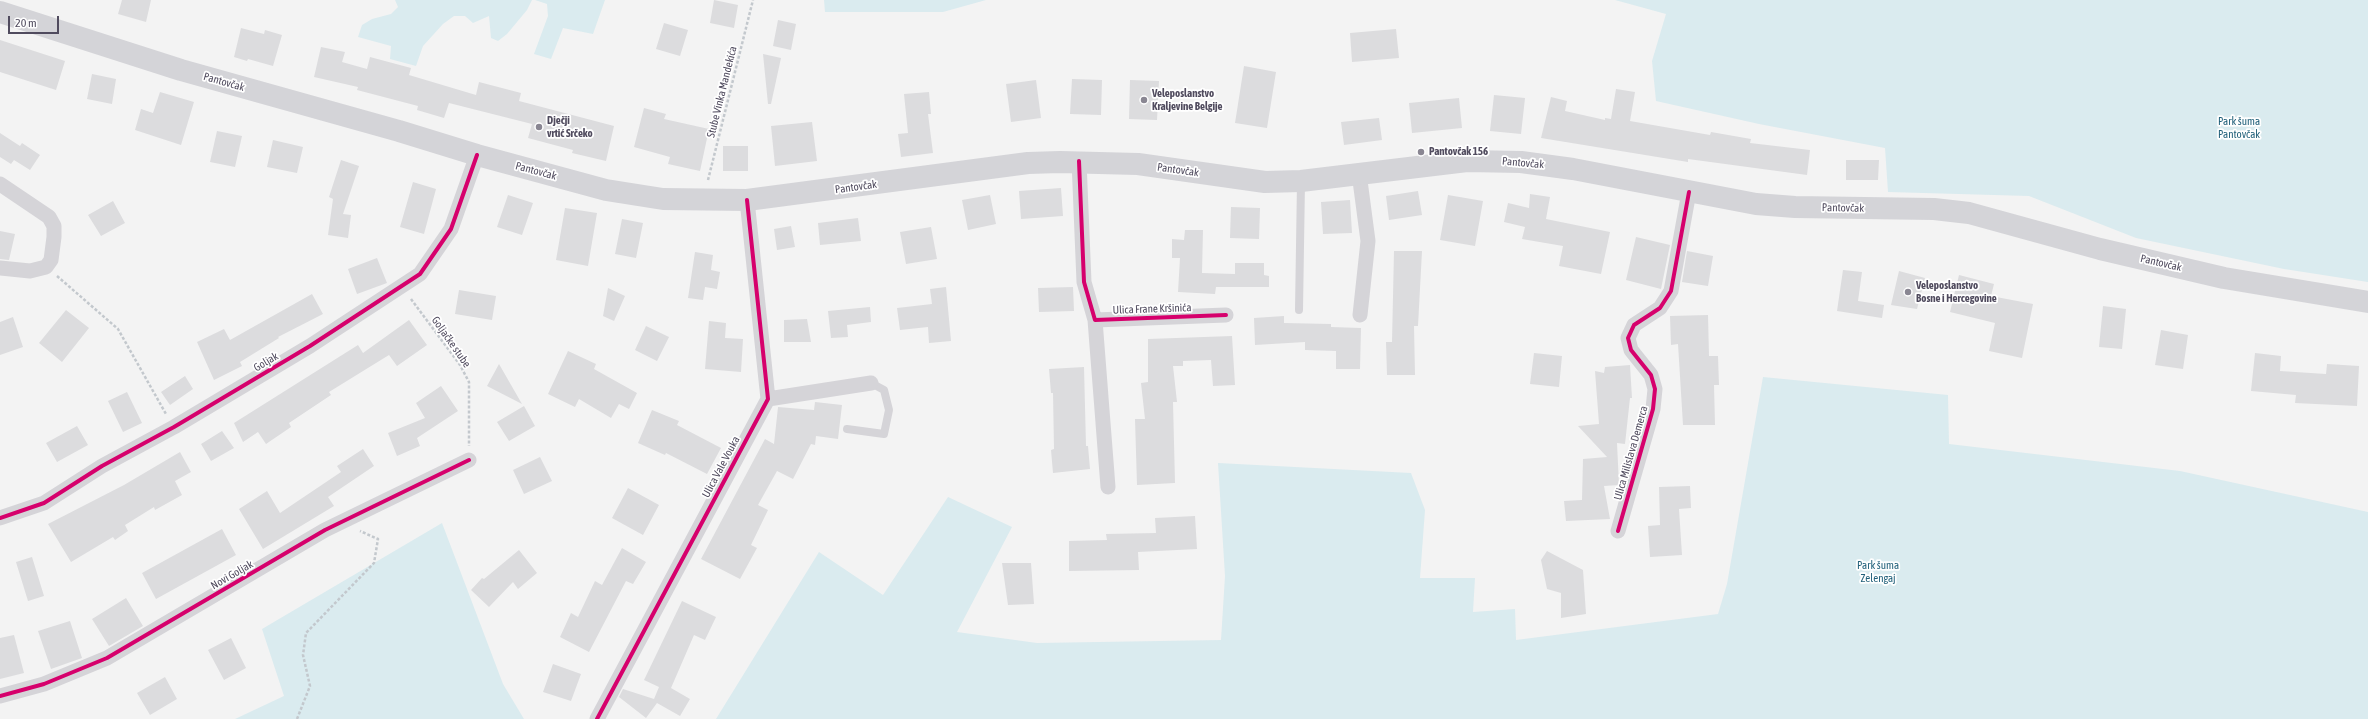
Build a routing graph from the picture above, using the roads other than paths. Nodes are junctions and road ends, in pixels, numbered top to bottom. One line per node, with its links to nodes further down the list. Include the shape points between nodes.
1 (0, 12): 2 (main road, Pantovčak, via 181,70)
2 (477, 155): 8 (main road, Pantovčak, via 606,190 663,199); 20 (street, Goljak, via 451,229 420,274 402,288 44,503)
3 (1079, 161): 5 (main road, Pantovčak, via 1138,164 1265,182); 8 (main road, Pantovčak, via 1028,163); 14 (street, via 1084,282)
4 (1359, 173): 5 (main road, Pantovčak); 7 (main road, Pantovčak, via 1467,160 1521,162 1572,169); 13 (street, via 1368,241)
5 (1301, 181): 11 (lane)
6 (0, 184): 9 (street, via 42,211 54,226 54,248 46,267 30,271)
7 (1689, 192): 10 (main road, Pantovčak, via 1756,204 1795,207 1934,209 1969,213 2100,249 2224,278); 21 (street, Ulica Milislava Demerca, via 1671,291 1660,308 1634,325 1628,338 1631,350 1651,375 1655,389 1653,409)
8 (747, 200): 16 (street)
9 (0, 268)
10 (2368, 302)
11 (1299, 310)
12 (1226, 314): 14 (street, Ulica Frane Kršinića)
13 (1360, 315)
14 (1095, 320): 19 (street)
15 (871, 383): 16 (street); 17 (lane, via 884,390 889,410 884,434)
16 (768, 399): 23 (street, Ulica Vale Vouka)
17 (847, 429)
18 (469, 460): 22 (street, Novi Goljak, via 341,523 107,658 44,684)
19 (1108, 488)
20 (0, 518)
21 (1618, 531)
22 (0, 696)
23 (597, 719)

